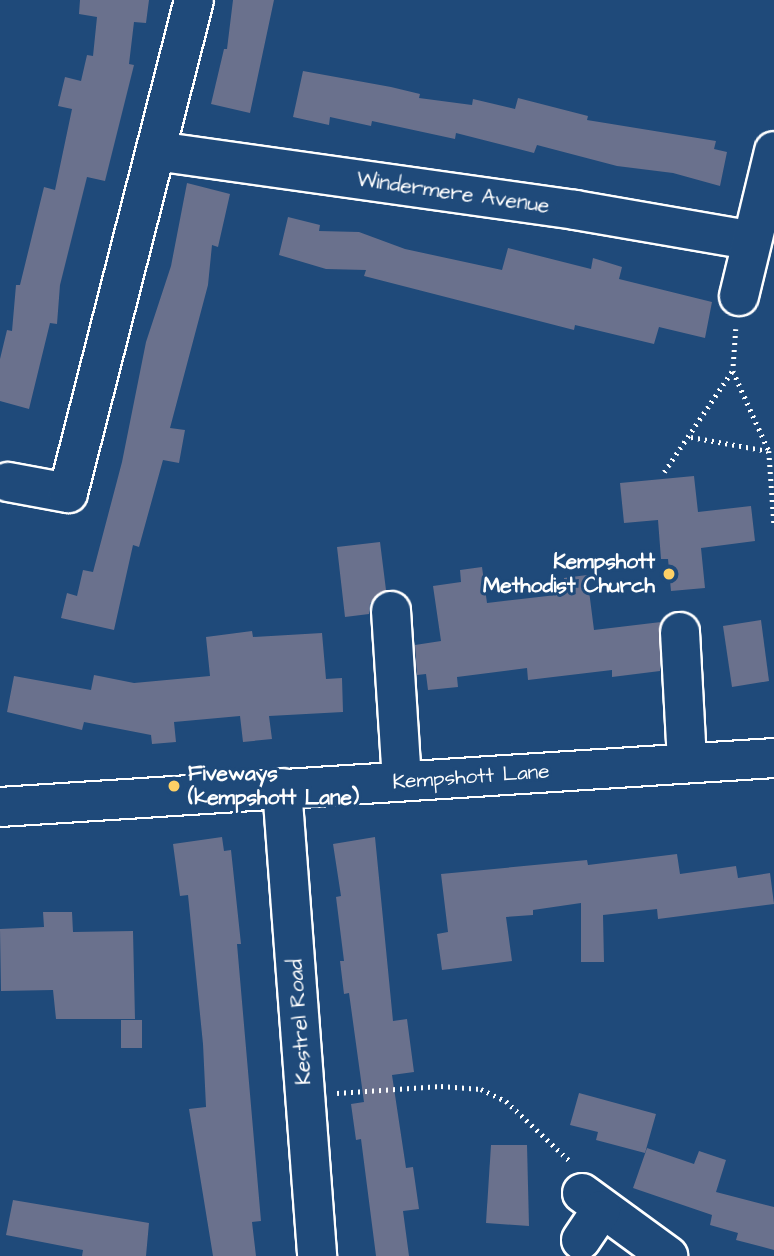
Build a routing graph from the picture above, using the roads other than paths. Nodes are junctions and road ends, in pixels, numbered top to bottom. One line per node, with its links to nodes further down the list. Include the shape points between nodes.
1 (194, 0): 2 (street)
2 (156, 150): 4 (street, Windermere Avenue, via 575,210); 6 (street, via 68,493)
3 (774, 151): 4 (street)
4 (749, 240): 5 (street)
5 (738, 296)
6 (8, 482)
7 (391, 611): 11 (street)
8 (680, 632): 10 (street)
9 (774, 758): 10 (street, Kempshott Lane)
10 (687, 763): 11 (street, Kempshott Lane)
11 (402, 781): 12 (street, Kempshott Lane)
12 (282, 788): 13 (street, Kempshott Lane); 15 (street, Kestrel Road)
13 (0, 807)
14 (588, 1214): 16 (street)
15 (317, 1256)
16 (668, 1256)

